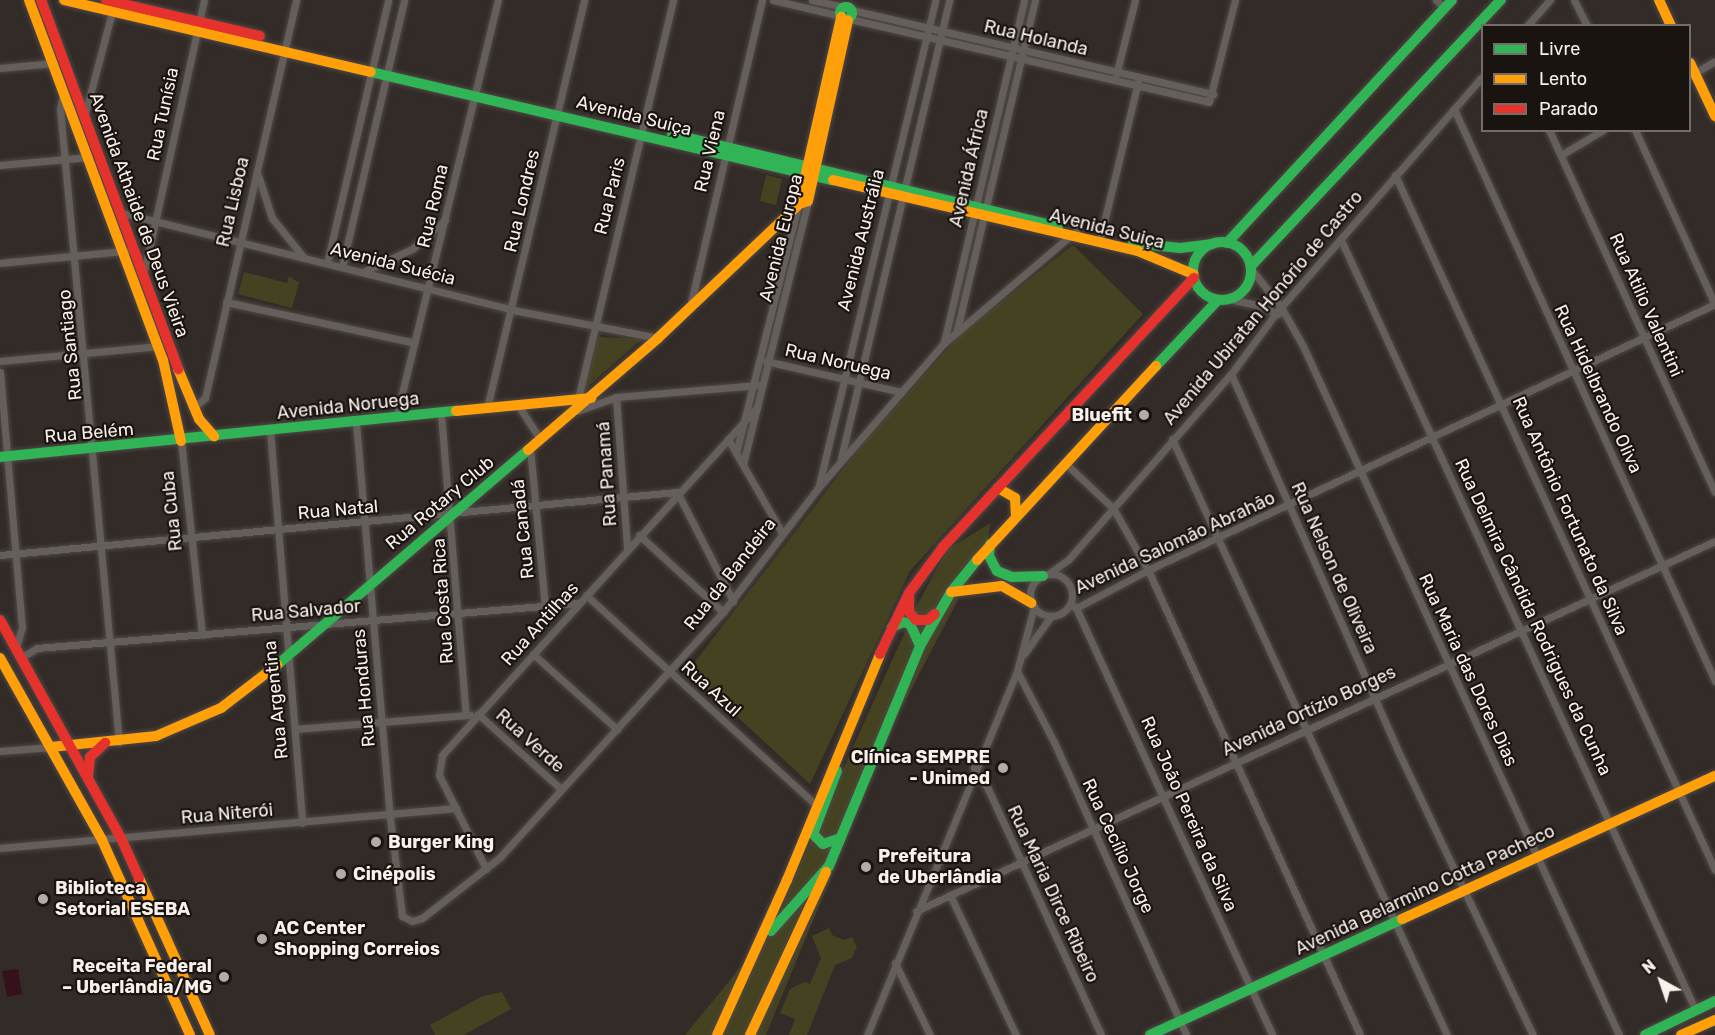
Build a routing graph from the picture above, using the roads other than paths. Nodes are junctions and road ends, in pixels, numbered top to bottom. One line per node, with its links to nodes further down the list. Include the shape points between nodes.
1 (29, 0): 39 (main road, Avenida Athaide de Deus Vieira)
2 (41, 0): 56 (main road, Avenida Athaide de Deus Vieira)
3 (64, 0): 24 (main road, Avenida Suiça)
4 (204, 0): 27 (street, Rua Tunísia)
5 (296, 0): 33 (street, Rua Lisboa)
6 (388, 0): 40 (street)
7 (404, 0): 42 (street)
8 (498, 0): 52 (street, Rua Roma)
9 (584, 0): 55 (street, Rua Londres)
10 (673, 0): 59 (street, Rua Paris)
11 (762, 0): 63 (street, Rua Viena)
12 (773, 0): 26 (street, Rua Holanda)
13 (812, 0): 26 (street, Rua Holanda)
14 (934, 0): 31 (street, Avenida Austrália)
15 (949, 0): 32 (street, Avenida Austrália)
16 (1024, 0): 34 (street, Avenida África)
17 (1035, 0): 35 (street, Avenida África)
18 (1135, 0): 44 (street)
19 (1235, 0): 53 (street)
20 (1501, 0): 92 (main road)
21 (1550, 0): 28 (street)
22 (1574, 0): 29 (street)
23 (1659, 0): 30 (main road)
24 (112, 3): 27 (main road, Avenida Suiça); 56 (street)
25 (1444, 3): 83 (main road)
26 (847, 9): 31 (street, Rua Holanda); 70 (main road, Avenida Europa)
27 (198, 24): 33 (main road, Avenida Suiça); 79 (street, Rua Tunísia)
28 (1529, 24)
29 (1586, 24)
30 (1670, 24)
31 (927, 32): 32 (street, Rua Holanda); 45 (street, Avenida Austrália)
32 (940, 35): 34 (street, Rua Holanda); 36 (street, Rua Holanda); 48 (street, Avenida Austrália)
33 (285, 46): 40 (main road, Avenida Suiça); 71 (street, Rua Lisboa)
34 (1013, 48): 35 (street, Rua Holanda); 36 (street, Avenida África)
35 (1023, 50): 37 (street, Avenida África); 44 (street, Rua Holanda)
36 (1011, 56): 37 (street, Rua Holanda); 66 (street, Avenida África)
37 (1021, 58): 49 (street, Rua Holanda); 68 (street, Avenida África)
38 (1715, 61): 43 (street)
39 (54, 63): 41 (street); 51 (main road, Avenida Athaide de Deus Vieira)
40 (372, 67): 42 (main road, Avenida Suiça); 90 (street)
41 (0, 68)
42 (388, 71): 52 (main road, Avenida Suiça); 91 (street)
43 (1691, 71): 57 (main road)
44 (1117, 72): 46 (street, Rua Holanda); 49 (street)
45 (917, 76): 48 (street); 73 (street, Avenida Austrália)
46 (1139, 77): 50 (street); 53 (street, Rua Holanda)
47 (1481, 77): 54 (street, Avenida Ubiratan Honório de Castro)
48 (930, 78): 74 (street, Avenida Austrália)
49 (1115, 81): 50 (street, Rua Holanda)
50 (1137, 86): 53 (street, Rua Holanda, via 1209,102); 81 (street)
51 (63, 90): 58 (main road, Avenida Athaide de Deus Vieira); 67 (street, Rua Santiago, via 60,109)
52 (476, 91): 55 (main road, Avenida Suiça); 78 (street, Rua Roma)
53 (1213, 94)
54 (1454, 109): 72 (street, Avenida Ubiratan Honório de Castro); 116 (street, Rua Hidelbrando Oliva)
55 (559, 111): 59 (main road, Avenida Suiça); 101 (street, Rua Londres)
56 (85, 114): 58 (street); 77 (main road, Avenida Athaide de Deus Vieira)
57 (1715, 116)
58 (75, 120): 65 (main road, Avenida Athaide de Deus Vieira)
59 (642, 131): 63 (main road, Avenida Suiça); 105 (street, Rua Paris)
60 (1550, 132): 64 (street, Rua Atilio Valentini)
61 (1600, 132): 64 (street)
62 (1636, 132): 99 (street)
63 (726, 151): 70 (main road, Avenida Suiça); 102 (street, Rua Viena)
64 (1560, 155): 108 (street, Rua Atilio Valentini)
65 (89, 157): 67 (street); 86 (main road, Avenida Athaide de Deus Vieira)
66 (987, 159): 68 (street); 76 (street, Avenida África)
67 (68, 160): 69 (street); 87 (street, Rua Santiago)
68 (997, 160): 76 (street, Avenida África)
69 (0, 165)
70 (810, 171): 73 (main road, Avenida Suiça); 75 (main road, Avenida Europa)
71 (257, 172): 84 (street, Rua Lisboa); 88 (street, via 272,218)
72 (1395, 175): 82 (street, Avenida Ubiratan Honório de Castro); 127 (street, Rua Antônio Fortunato da Silva)
73 (890, 189): 74 (main road, Avenida Suiça); 118 (street, Avenida Austrália)
74 (903, 192): 76 (main road, Avenida Suiça); 119 (street, Avenida Austrália)
75 (803, 202): 102 (main road); 114 (street, Avenida Europa)
76 (980, 211): 80 (main road, Avenida Suiça); 106 (street, Avenida África); 110 (street, Avenida África)
77 (122, 213): 79 (street, Avenida Suécia); 93 (main road, Avenida Athaide de Deus Vieira)
78 (445, 220): 94 (street, via 412,249); 96 (street, Rua Roma)
79 (155, 222): 84 (street, Avenida Suécia); 93 (street, Rua Tunísia)
80 (1073, 234): 81 (main road, Avenida Suiça); 106 (street, Rua da Bandeira)
81 (1100, 240): 85 (main road, Avenida Suiça, via 1158,247); 95 (main road, Avenida Suiça, via 1167,260)
82 (1341, 240): 100 (street, Avenida Ubiratan Honório de Castro); 140 (street, Rua Delmira Cândida Rodrigues da Cunha)
83 (1227, 243): 85 (main road); 92 (main road, via 1240,248)
84 (240, 244): 88 (street, Avenida Suécia); 98 (street, Rua Lisboa)
85 (1213, 244): 95 (main road, via 1200,252)
86 (125, 251): 87 (street); 111 (main road, Avenida Athaide de Deus Vieira)
87 (76, 257): 89 (street); 112 (street, Rua Santiago)
88 (304, 258): 90 (street, Avenida Suécia)
89 (0, 263)
90 (327, 263): 91 (street, Avenida Suécia)
91 (342, 267): 94 (street, Avenida Suécia)
92 (1251, 268): 97 (main road, via 1247,286); 100 (street, Rua Maria das Dores Dias)
93 (144, 270): 111 (main road, Avenida Athaide de Deus Vieira)
94 (364, 271): 96 (street, Avenida Suécia)
95 (1193, 276): 97 (main road, via 1202,293); 153 (main road)
96 (429, 288): 101 (street, Avenida Suécia); 109 (street, Rua Roma)
97 (1224, 300): 103 (street, via 1258,304); 149 (main road)
98 (226, 302): 109 (street); 128 (street, Rua Lisboa, via 205,398)
99 (1715, 305): 108 (street, Avenida Salomão Abrahão)
100 (1281, 307): 103 (street, Avenida Ubiratan Honório de Castro); 104 (street, Rua Maria das Dores Dias)
101 (513, 310): 105 (street, Avenida Suécia); 130 (street, Rua Londres)
102 (689, 310): 107 (main road)
103 (1276, 313): 104 (street); 117 (street, Avenida Ubiratan Honório de Castro)
104 (1288, 319): 151 (street, Rua Maria das Dores Dias)
105 (594, 327): 107 (street, Avenida Suécia); 126 (street, Rua Paris)
106 (957, 330): 110 (street, Rua da Bandeira)
107 (658, 338): 124 (main road)
108 (1645, 339): 116 (street, Avenida Salomão Abrahão); 155 (street, Rua Atilio Valentini)
109 (415, 343): 132 (street, Rua Roma)
110 (943, 344): 122 (street, Rua da Bandeira)
111 (163, 345): 112 (street); 120 (main road, Avenida Athaide de Deus Vieira); 128 (main road, Avenida Athaide de Deus Vieira)
112 (85, 353): 113 (street); 145 (street, Rua Santiago)
113 (0, 361)
114 (765, 361): 118 (street, Rua Noruega); 121 (street, Avenida Europa)
115 (0, 372): 147 (street)
116 (1574, 372): 127 (street, Avenida Salomão Abrahão); 175 (street, Rua Hidelbrando Oliva)
117 (1231, 374): 142 (street, Avenida Ubiratan Honório de Castro); 158 (street, Rua Nelson de Oliveira)
118 (843, 381): 119 (street, Rua Noruega); 152 (street, Avenida Austrália)
119 (858, 384): 122 (street, Rua Noruega); 148 (street, Avenida Austrália)
120 (170, 385): 143 (main road, Rua Cuba)
121 (759, 385): 123 (street); 129 (street, Avenida Europa); 134 (street, Avenida Europa)
122 (901, 392): 148 (street, Rua da Bandeira)
123 (616, 397): 124 (street); 126 (street); 156 (street, Rua Panamá)
124 (591, 398): 126 (main road, Avenida Noruega)
125 (518, 405): 126 (main road, Avenida Noruega); 130 (main road, Avenida Noruega); 141 (street)
126 (577, 405): 141 (main road, Rua Rotary Club)
127 (1503, 406): 140 (street, Avenida Salomão Abrahão); 183 (street, Rua Antônio Fortunato da Silva)
128 (194, 407): 133 (main road, Avenida Athaide de Deus Vieira)
129 (757, 407): 134 (street, Rua Antilhas); 150 (street, Avenida Europa)
130 (487, 408): 131 (main road, Avenida Noruega)
131 (441, 414): 132 (main road, Avenida Noruega); 160 (street, Rua Costa Rica)
132 (396, 418): 135 (main road, Avenida Noruega)
133 (199, 419): 137 (main road, Avenida Athaide de Deus Vieira); 138 (main road)
134 (746, 419): 139 (street, Rua Antilhas); 146 (street, Avenida Europa)
135 (356, 422): 136 (main road, Avenida Noruega); 162 (street, Rua Honduras)
136 (270, 430): 137 (main road, Avenida Noruega); 163 (street, Rua Argentina)
137 (214, 436): 138 (main road, Avenida Noruega)
138 (195, 439): 143 (main road, Avenida Noruega)
139 (728, 439): 146 (street); 154 (street, Rua Antilhas)
140 (1433, 439): 151 (street, Avenida Salomão Abrahão); 198 (street, Rua Delmira Cândida Rodrigues da Cunha)
141 (540, 440): 144 (main road, Rua Rotary Club)
142 (1173, 440): 159 (street, Avenida Ubiratan Honório de Castro); 167 (street)
143 (181, 441): 145 (main road, Rua Belém); 166 (street, Rua Cuba)
144 (530, 448): 157 (street, Rua Canadá); 160 (main road, Rua Rotary Club)
145 (95, 449): 147 (main road, Rua Belém); 170 (street, Rua Santiago)
146 (736, 453): 150 (street)
147 (4, 457): 172 (street)
148 (841, 461): 152 (street, Rua da Bandeira)
149 (1065, 463): 159 (street); 161 (main road)
150 (743, 464): 164 (street)
151 (1359, 472): 158 (street, Avenida Salomão Abrahão); 207 (street, Rua Maria das Dores Dias)
152 (818, 488): 164 (street, Rua da Bandeira)
153 (998, 488): 161 (main road, via 1015,498); 181 (main road, via 943,547)
154 (677, 492): 156 (street, Rua Natal); 165 (street, Rua Antilhas); 184 (street)
155 (1715, 492)
156 (622, 500): 157 (street, Rua Natal); 171 (street, Rua Panamá)
157 (536, 506): 160 (street, Rua Natal); 187 (street, Rua Canadá)
158 (1290, 506): 167 (street, Avenida Salomão Abrahão); 211 (street, Rua Nelson de Oliveira)
159 (1113, 508): 174 (street, Avenida Ubiratan Honório de Castro); 176 (street)
160 (451, 515): 162 (street, Rua Natal); 179 (main road, Rua Rotary Club); 190 (street, Rua Costa Rica)
161 (1016, 515): 169 (main road)
162 (364, 523): 163 (street, Rua Natal); 179 (street, Rua Honduras)
163 (277, 531): 166 (street, Rua Natal); 197 (street, Rua Argentina)
164 (782, 533): 184 (street, Rua da Bandeira)
165 (639, 535): 171 (street, Rua Antilhas); 189 (street)
166 (192, 539): 170 (street, Rua Natal); 199 (street, Rua Cuba)
167 (1219, 539): 176 (street, Avenida Salomão Abrahão); 215 (street)
168 (1715, 541): 175 (street, Avenida Ortízio Borges)
169 (990, 544): 177 (main road, via 989,556 997,571 1012,577); 180 (main road)
170 (104, 546): 172 (street, Rua Natal); 200 (street, Rua Santiago)
171 (627, 548): 182 (street, Rua Antilhas)
172 (17, 554): 173 (street, Rua Natal); 202 (street, via 22,627)
173 (0, 555)
174 (1068, 560): 177 (street, Avenida Ubiratan Honório de Castro); 178 (street)
175 (1663, 565): 183 (street, Avenida Ortízio Borges); 210 (street, Rua Hidelbrando Oliva)
176 (1148, 570): 188 (street, Avenida Salomão Abrahão); 224 (street)
177 (1046, 575): 178 (street); 186 (street, via 1033,585)
178 (1066, 580): 188 (street)
179 (370, 584): 194 (street, Rua Honduras); 195 (main road, Rua Rotary Club)
180 (951, 592): 186 (main road, via 1002,586); 191 (main road)
181 (909, 593): 191 (main road, via 909,612 916,620 928,620); 196 (main road)
182 (586, 595): 185 (street, Rua Antilhas); 208 (street, Rua Azul)
183 (1591, 599): 198 (street, Avenida Ortízio Borges); 229 (street, Rua Antônio Fortunato da Silva)
184 (733, 601): 189 (street, Rua da Bandeira)
185 (578, 603): 187 (street, Rua Salvador); 203 (street, Rua Antilhas)
186 (1033, 605): 192 (street); 206 (street)
187 (545, 606): 190 (street, Rua Salvador)
188 (1073, 606): 192 (street); 230 (street, Rua João Pereira da Silva)
189 (723, 612): 208 (street, Rua da Bandeira)
190 (459, 613): 194 (street, Rua Salvador); 213 (street, Rua Costa Rica)
191 (937, 613): 201 (main road)
192 (1051, 616): 206 (street, via 1032,638)
193 (0, 620): 202 (main road)
194 (374, 620): 195 (street, Rua Salvador); 214 (street, Rua Honduras)
195 (323, 624): 197 (street, Rua Salvador); 205 (main road, Rua Rotary Club)
196 (892, 627): 201 (main road, via 903,622 910,624 917,632); 222 (main road)
197 (284, 628): 199 (street, Rua Salvador); 205 (street, Rua Argentina)
198 (1522, 630): 207 (street, Avenida Ortízio Borges); 234 (street, Rua Delmira Cândida Rodrigues da Cunha)
199 (202, 634): 200 (street, Rua Salvador)
200 (112, 642): 202 (street, Rua Salvador); 219 (street, Rua Santiago)
201 (920, 646): 238 (main road)
202 (19, 652): 220 (main road)
203 (534, 654): 212 (street, Rua Antilhas); 217 (street)
204 (0, 658): 221 (main road)
205 (287, 658): 216 (street, Rua Argentina); 219 (main road, Rua Rotary Club, via 222,708 191,724 156,736)
206 (1020, 661): 209 (street)
207 (1448, 664): 211 (street, Avenida Ortízio Borges); 242 (street, Rua Maria das Dores Dias)
208 (669, 671): 217 (street, Rua da Bandeira); 231 (street, Rua Azul)
209 (1017, 671): 225 (street); 236 (street, Rua Cecílio Jorge)
210 (1715, 681)
211 (1375, 697): 215 (street, Avenida Ortízio Borges); 247 (street, Rua Nelson de Oliveira)
212 (478, 714): 213 (street); 228 (street, Rua Verde); 232 (street, Rua Antilhas, via 439,761 439,775)
213 (466, 715): 214 (street)
214 (382, 722): 216 (street); 233 (street, Rua Honduras)
215 (1306, 728): 224 (street, Avenida Ortízio Borges); 251 (street)
216 (295, 729): 235 (street, Rua Argentina)
217 (616, 729): 228 (street, Rua da Bandeira)
218 (105, 742): 219 (main road, Rua Rotary Club); 220 (main road, Rua Rotary Club); 227 (main road, via 90,757)
219 (119, 742)
220 (71, 744): 221 (main road, Rua Rotary Club); 227 (main road)
221 (51, 747): 223 (street); 239 (main road)
222 (840, 747): 231 (main road); 238 (main road, via 838,767 813,834 823,844)
223 (0, 751)
224 (1235, 762): 230 (street, Avenida Ortízio Borges); 252 (street)
225 (974, 768): 243 (street, Rua Maria Dirce Ribeiro); 249 (street)
226 (1715, 776): 229 (main road, Avenida Belarmino Cotta Pacheco)
227 (88, 777): 237 (main road)
228 (561, 789): 245 (street, Rua da Bandeira)
229 (1681, 792): 234 (main road, Avenida Belarmino Cotta Pacheco); 246 (street, Rua Antônio Fortunato da Silva)
230 (1164, 795): 236 (street, Avenida Ortízio Borges); 254 (street, Rua João Pereira da Silva)
231 (815, 804): 240 (main road)
232 (456, 808): 233 (street, Rua Niterói); 245 (street, Rua Antilhas)
233 (389, 814): 235 (street, Rua Niterói); 250 (street, Rua Honduras)
234 (1611, 820): 242 (main road, Avenida Belarmino Cotta Pacheco); 256 (street, Rua Delmira Cândida Rodrigues da Cunha)
235 (302, 823): 237 (street, Rua Niterói)
236 (1093, 829): 243 (street, Avenida Ortízio Borges); 258 (street, Rua Cecílio Jorge)
237 (121, 838): 239 (street, Rua Niterói); 261 (main road)
238 (840, 838): 244 (main road)
239 (102, 840): 241 (street, Rua Niterói); 260 (main road)
240 (802, 842): 262 (main road); 263 (main road)
241 (0, 848)
242 (1538, 857): 247 (main road, Avenida Belarmino Cotta Pacheco); 276 (street, Rua Maria das Dores Dias)
243 (1022, 862): 248 (street, Avenida Ortízio Borges); 269 (street, Rua Maria Dirce Ribeiro)
244 (829, 866): 264 (main road, via 774,927); 265 (main road)
245 (486, 869): 250 (street, Rua da Bandeira, via 422,918 412,921)
246 (1715, 870)
247 (1465, 889): 251 (main road, Avenida Belarmino Cotta Pacheco); 275 (street, Rua Nelson de Oliveira)
248 (950, 895): 249 (street, Avenida Ortízio Borges); 268 (street)
249 (916, 910): 253 (street)
250 (402, 915)
251 (1395, 922): 252 (main road, Avenida Belarmino Cotta Pacheco); 274 (street)
252 (1323, 956): 254 (main road, Avenida Belarmino Cotta Pacheco); 273 (street)
253 (895, 963): 266 (street); 267 (street)
254 (1251, 991): 258 (main road, Avenida Belarmino Cotta Pacheco); 272 (street, Rua João Pereira da Silva)
255 (1715, 1001): 256 (main road)
256 (1695, 1009): 277 (main road)
257 (1715, 1020): 259 (main road)
258 (1180, 1022): 270 (main road, Avenida Belarmino Cotta Pacheco); 271 (street, Rua Cecílio Jorge)
259 (1702, 1031): 278 (main road)
260 (190, 1035)
261 (210, 1035)
262 (710, 1035)
263 (717, 1035)
264 (723, 1035)
265 (750, 1035)
266 (867, 1035)
267 (930, 1035)
268 (1016, 1035)
269 (1101, 1035)
270 (1150, 1035)
271 (1186, 1035)
272 (1272, 1035)
273 (1360, 1035)
274 (1447, 1035)
275 (1533, 1035)
276 (1619, 1035)
277 (1645, 1035)
278 (1681, 1035)

